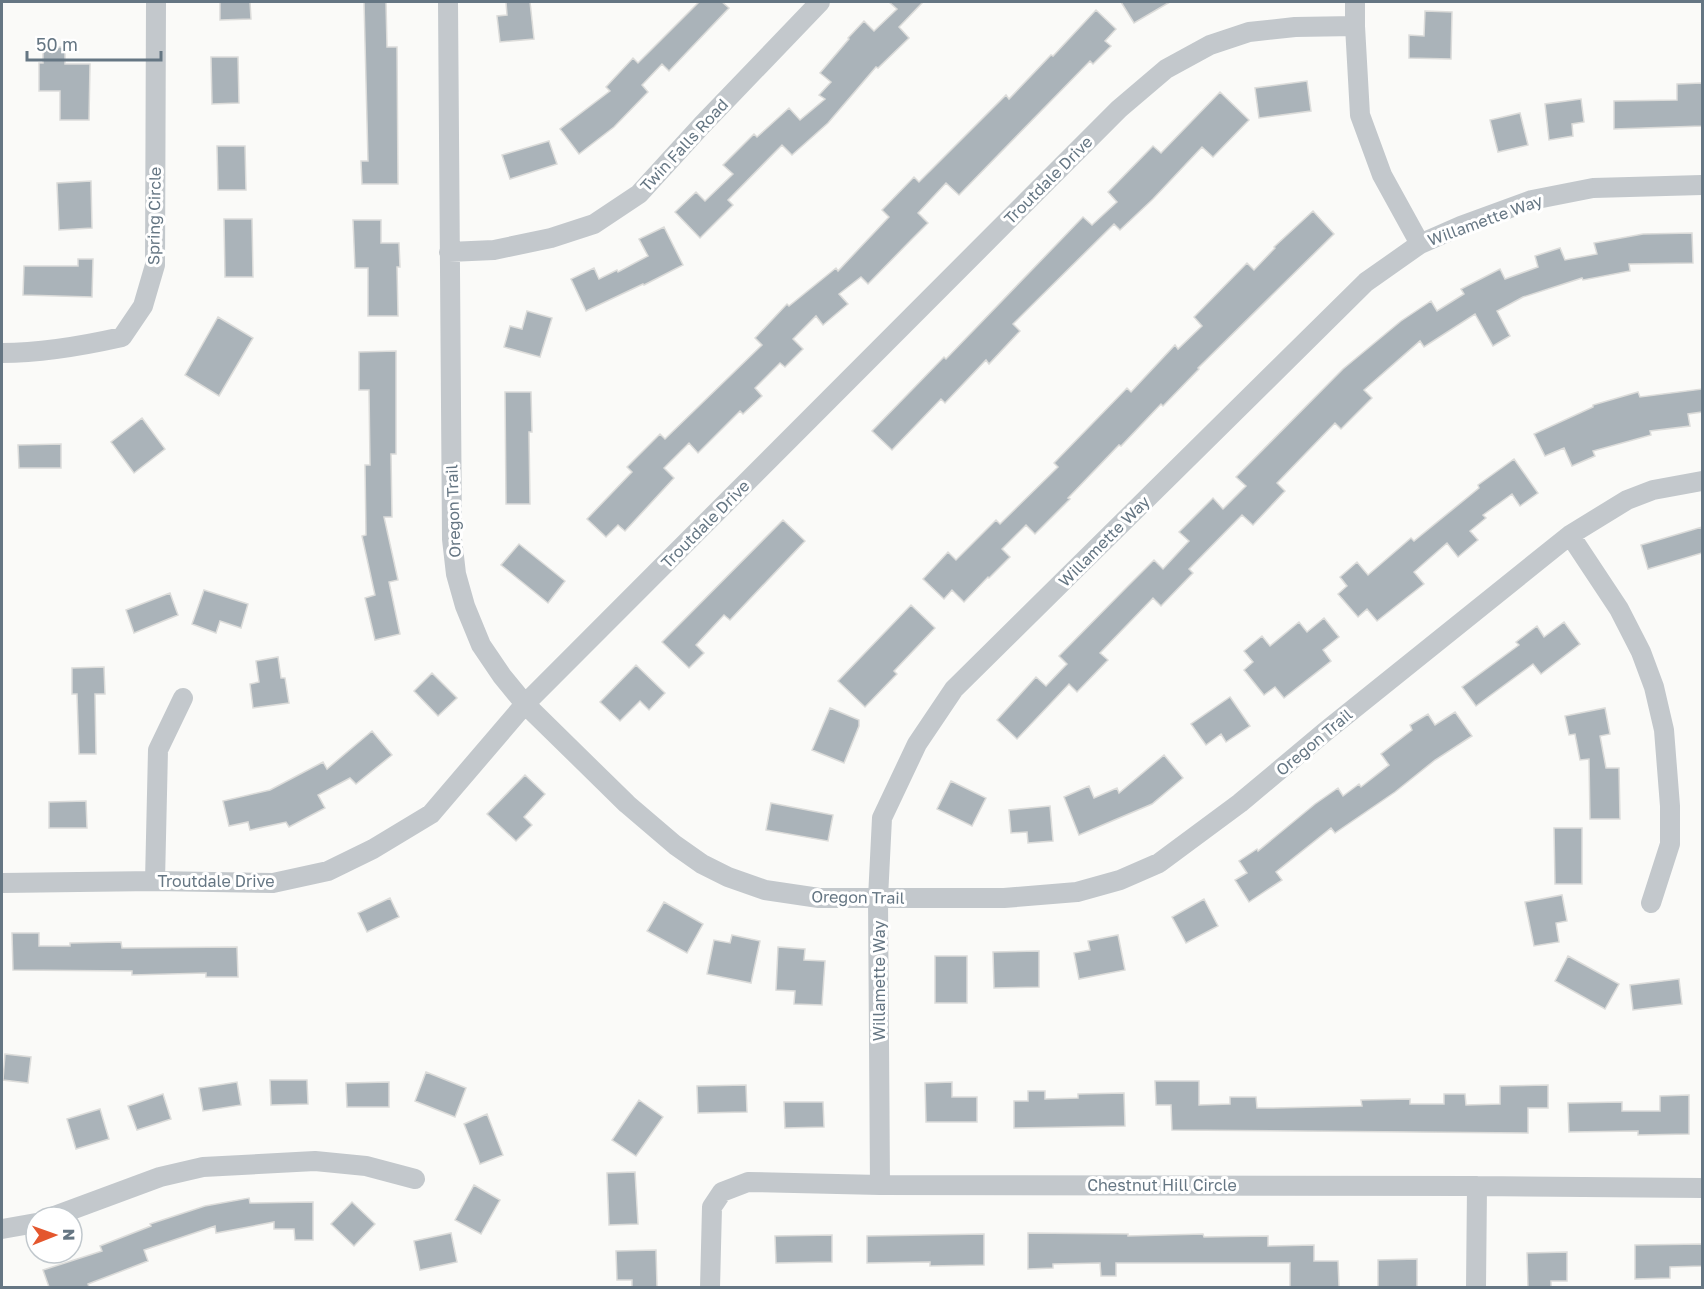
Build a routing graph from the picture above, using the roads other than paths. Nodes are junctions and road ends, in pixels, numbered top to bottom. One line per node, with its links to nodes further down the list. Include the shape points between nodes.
1 (156, 2): 9 (street, Spring Circle, via 155,265 143,306 122,337 78,347)
2 (448, 2): 8 (street, Oregon Trail)
3 (820, 2): 8 (street, Twin Falls Road, via 639,194 594,224 551,238 494,250)
4 (1355, 2): 5 (street)
5 (1354, 26): 7 (street, via 1360,115 1382,175); 13 (street, Troutdale Drive, via 1249,32 1210,45 1166,69 1110,118)
6 (1702, 185): 7 (street, Willamette Way, via 1593,188 1532,200)
7 (1420, 244): 16 (street, Willamette Way, via 1366,282 954,689 917,744 882,818)
8 (449, 252): 13 (street, Oregon Trail, via 452,539 456,574 481,645)
9 (2, 353)
10 (1702, 481): 11 (street, Oregon Trail, via 1653,490 1627,500)
11 (1570, 535): 16 (street, Oregon Trail, via 1240,803 1159,863 1120,880 1077,892 1004,898); 17 (street, via 1619,609 1641,652 1664,730 1670,844)
12 (183, 698): 14 (street, via 158,750)
13 (525, 704): 14 (street, Troutdale Drive, via 431,814 328,871 273,883); 16 (street, Oregon Trail, via 627,804 702,864 765,890 819,898)
14 (155, 881): 15 (street, Troutdale Drive)
15 (2, 883)
16 (878, 898): 19 (street, Willamette Way)
17 (1652, 903)
18 (415, 1179): 22 (street, via 366,1166 315,1161 203,1167 160,1177)
19 (880, 1185): 20 (street, Chestnut Hill Circle); 25 (street, Chestnut Hill Circle, via 748,1182 722,1192 712,1207)
20 (1477, 1186): 21 (street, Chestnut Hill Circle); 26 (street)
21 (1702, 1188)
22 (84, 1205)
23 (24, 1225): 24 (street)
24 (2, 1229)
25 (710, 1287)
26 (1476, 1287)

